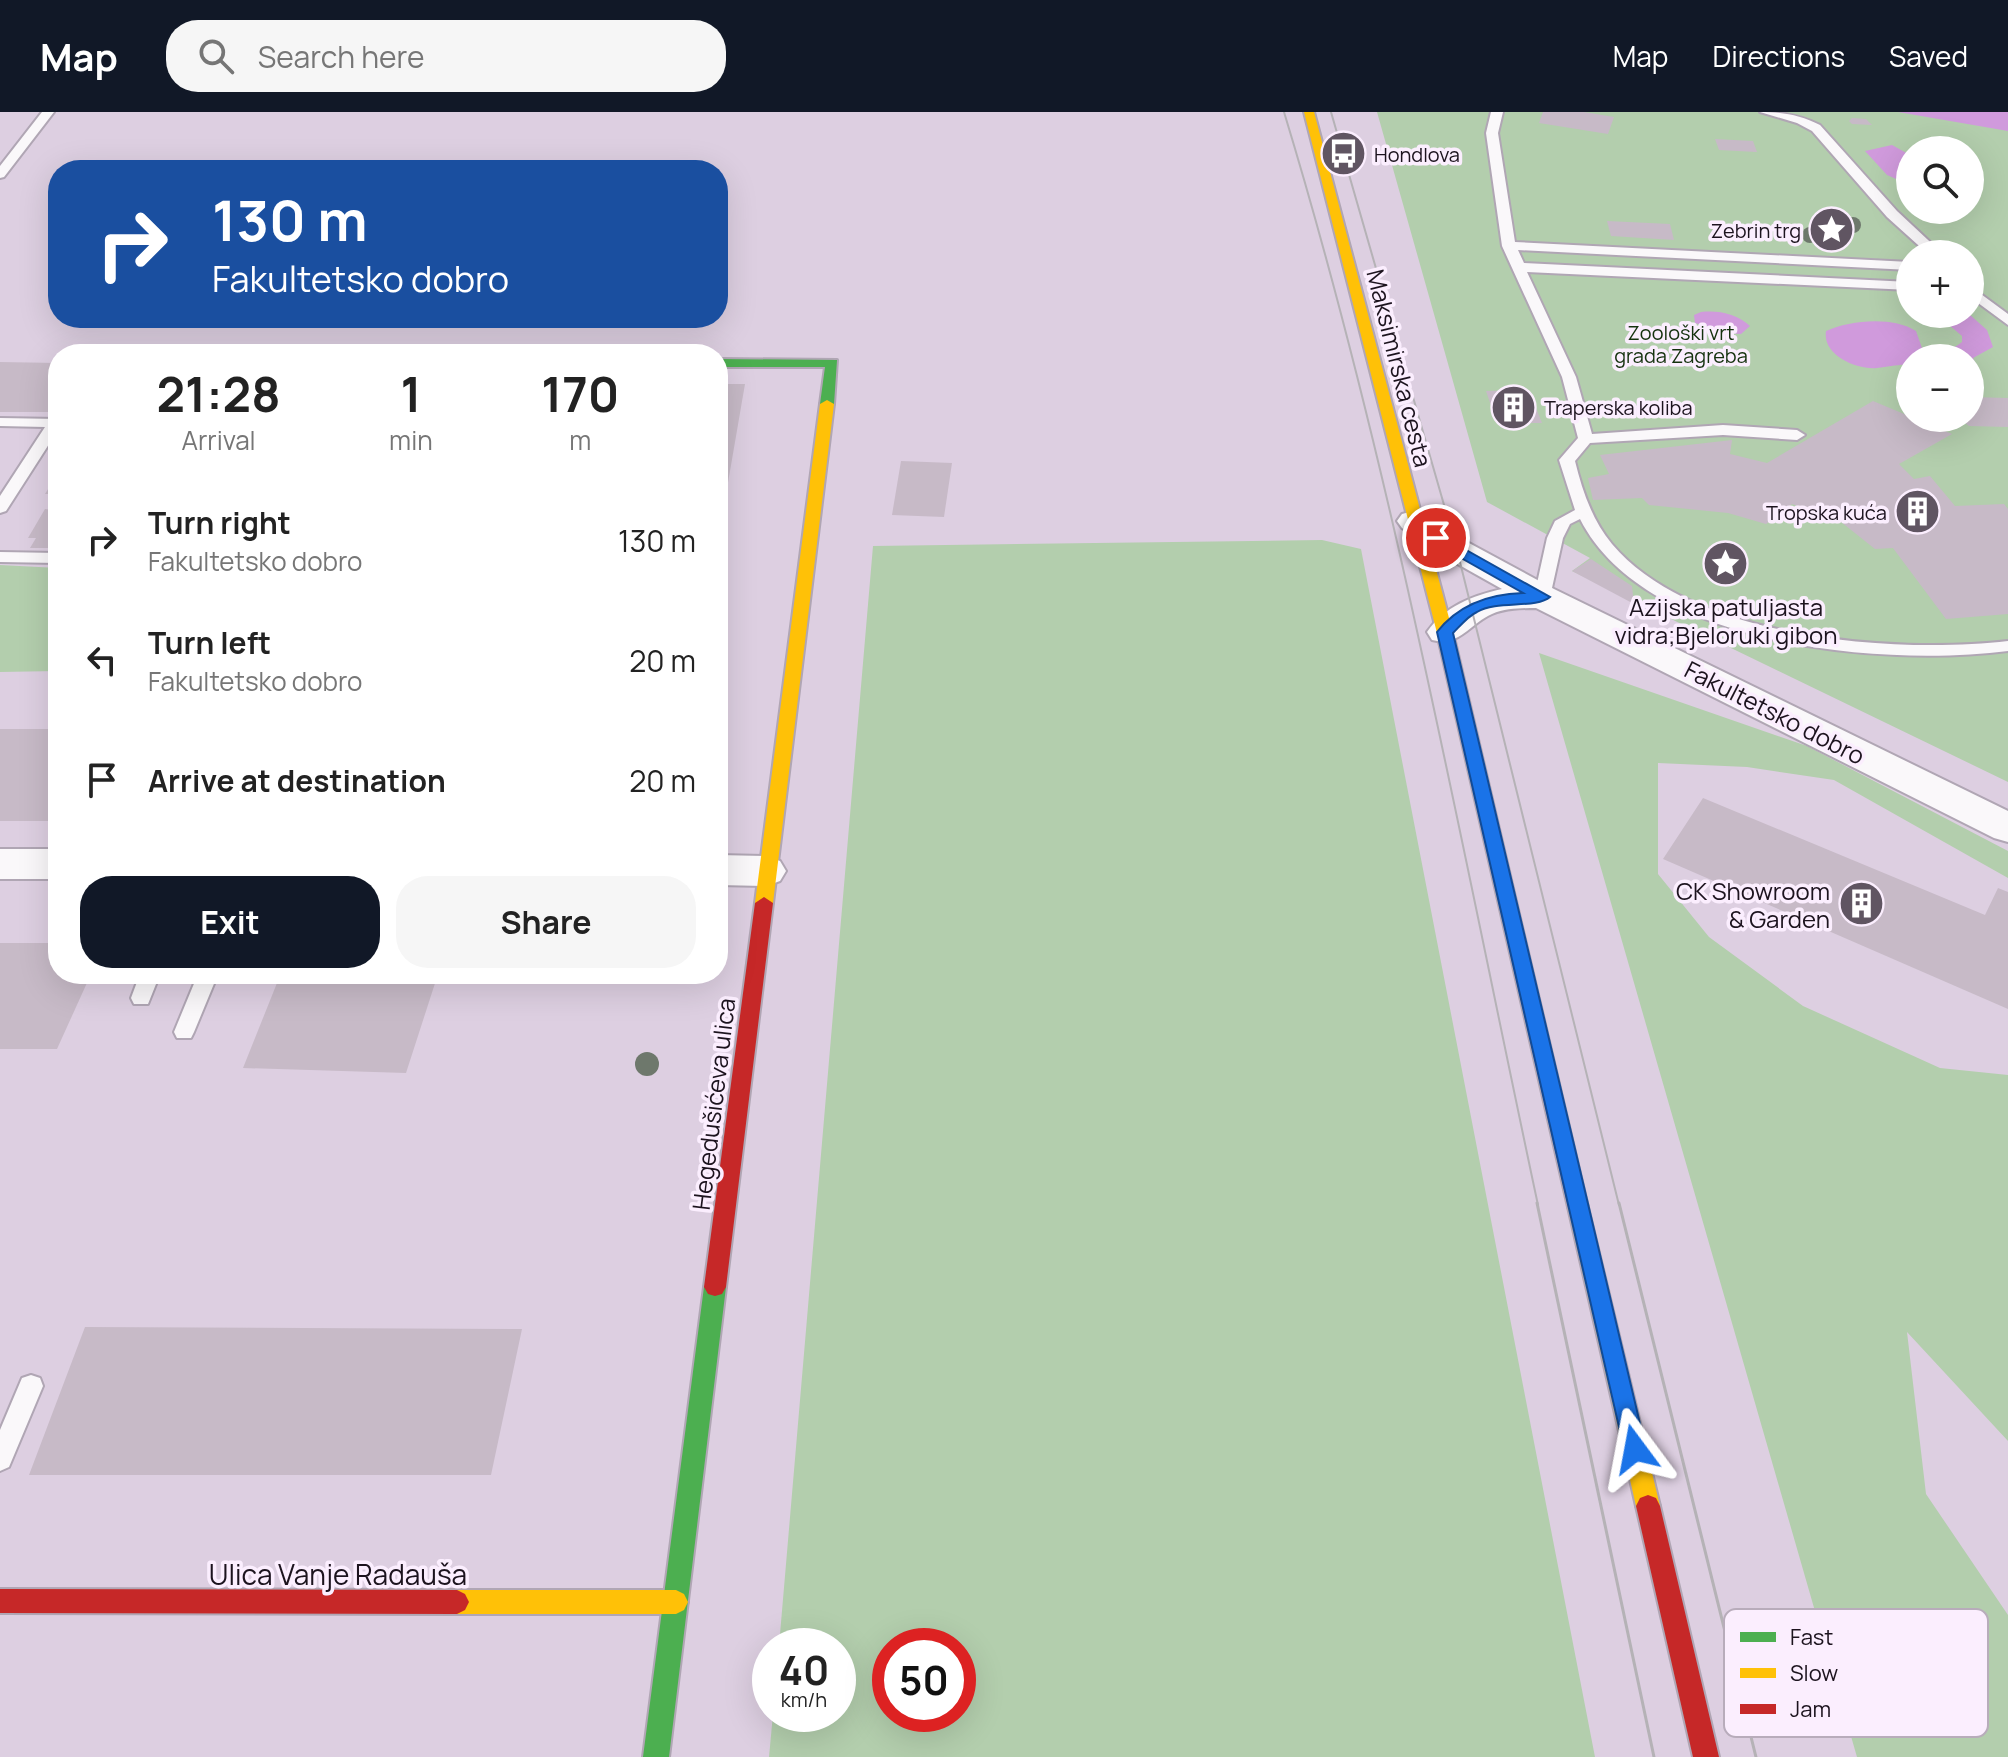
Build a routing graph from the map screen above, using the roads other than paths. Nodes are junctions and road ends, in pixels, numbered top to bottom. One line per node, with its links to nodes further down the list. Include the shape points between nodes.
1 (48, 112): 5 (lane)
2 (1309, 112): 21 (main road, Maksimirska cesta)
3 (1497, 112): 7 (lane, via 1492,133)
4 (1766, 112): 6 (lane, via 1816,128)
5 (0, 174)
6 (1921, 240)
7 (1509, 246): 8 (lane); 9 (lane)
8 (1896, 265)
9 (1517, 267): 10 (lane); 18 (lane, via 1569,377)
10 (1896, 285)
11 (1984, 301): 12 (lane)
12 (2008, 321)
13 (728, 363): 31 (main road, Hegedušićeva ulica, via 832,363)
14 (0, 422): 15 (lane)
15 (48, 423)
16 (48, 434): 19 (lane)
17 (1797, 435): 18 (lane, via 1723,430)
18 (1586, 439): 20 (lane, via 1567,460)
19 (0, 508)
20 (1584, 512): 24 (lane, via 1563,521); 26 (lane, via 1626,565 1672,596 1725,620 1795,640 1877,649)
21 (1414, 521): 24 (street, Fakultetsko dobro); 25 (main road, Maksimirska cesta)
22 (0, 557): 23 (lane)
23 (48, 558)
24 (1542, 597): 25 (street, Fakultetsko dobro, via 1505,598 1471,608); 27 (street, Fakultetsko dobro)
25 (1445, 632): 41 (main road, Maksimirska cesta)
26 (2008, 646)
27 (2008, 828)
28 (0, 864): 29 (street)
29 (48, 864)
30 (728, 870): 31 (street)
31 (766, 871): 39 (main road, Hegedušićeva ulica)
32 (146, 984): 34 (lane)
33 (204, 984): 35 (lane)
34 (141, 998)
35 (184, 1032)
36 (31, 1386): 37 (lane)
37 (0, 1459)
38 (0, 1601): 39 (main road, Ulica Vanje Radauša)
39 (676, 1602): 40 (main road, Hegedušićeva ulica)
40 (656, 1757)
41 (1706, 1757)

